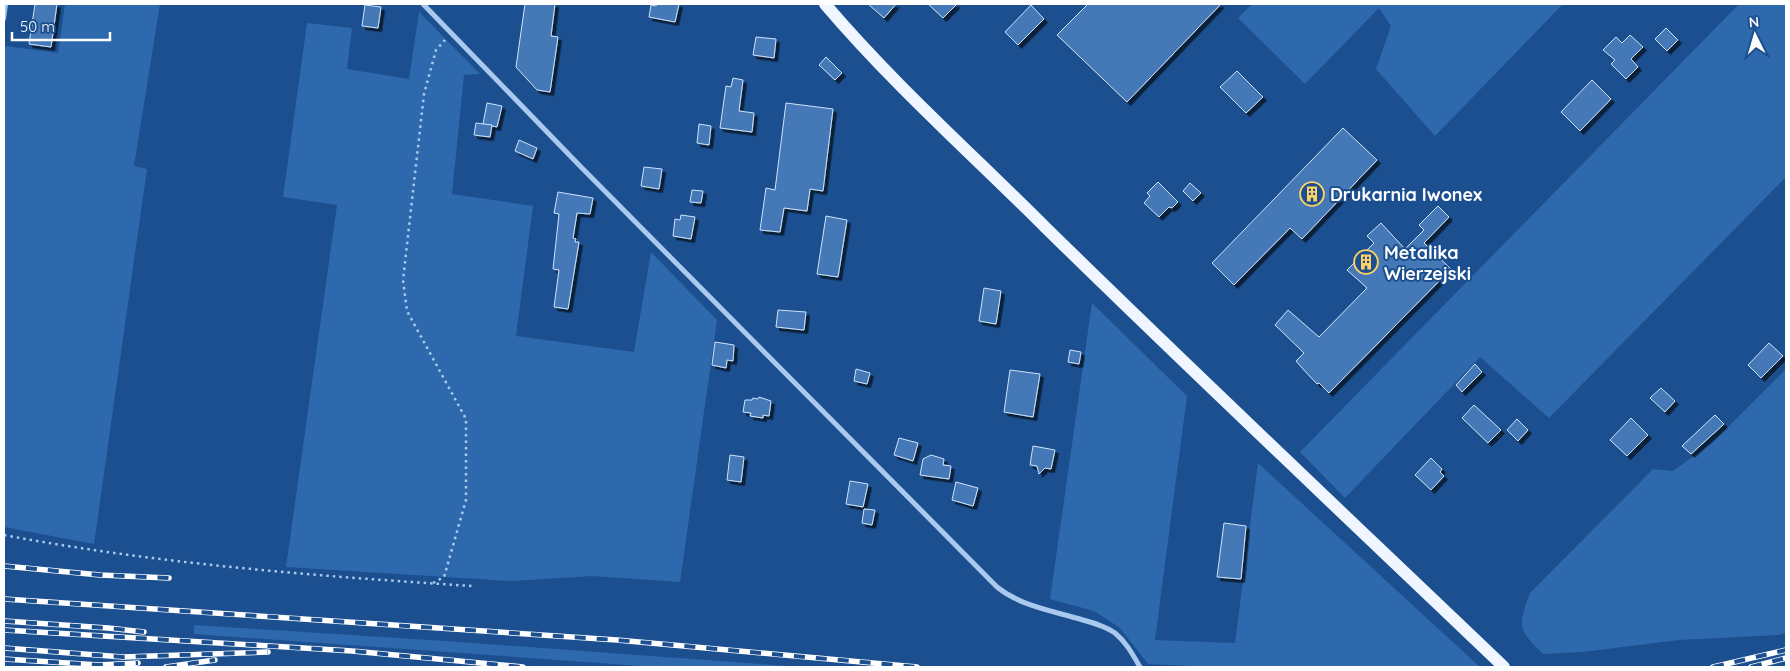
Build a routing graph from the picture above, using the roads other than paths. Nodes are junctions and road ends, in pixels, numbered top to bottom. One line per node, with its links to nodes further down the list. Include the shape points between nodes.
1 (6, 4): 4 (lane)
2 (423, 4): 5 (street, via 997,587 1034,607 1104,626 1125,643)
3 (825, 4): 6 (main road, via 898,82 1080,261)
4 (4, 18)
5 (1140, 667)
6 (1504, 667)

